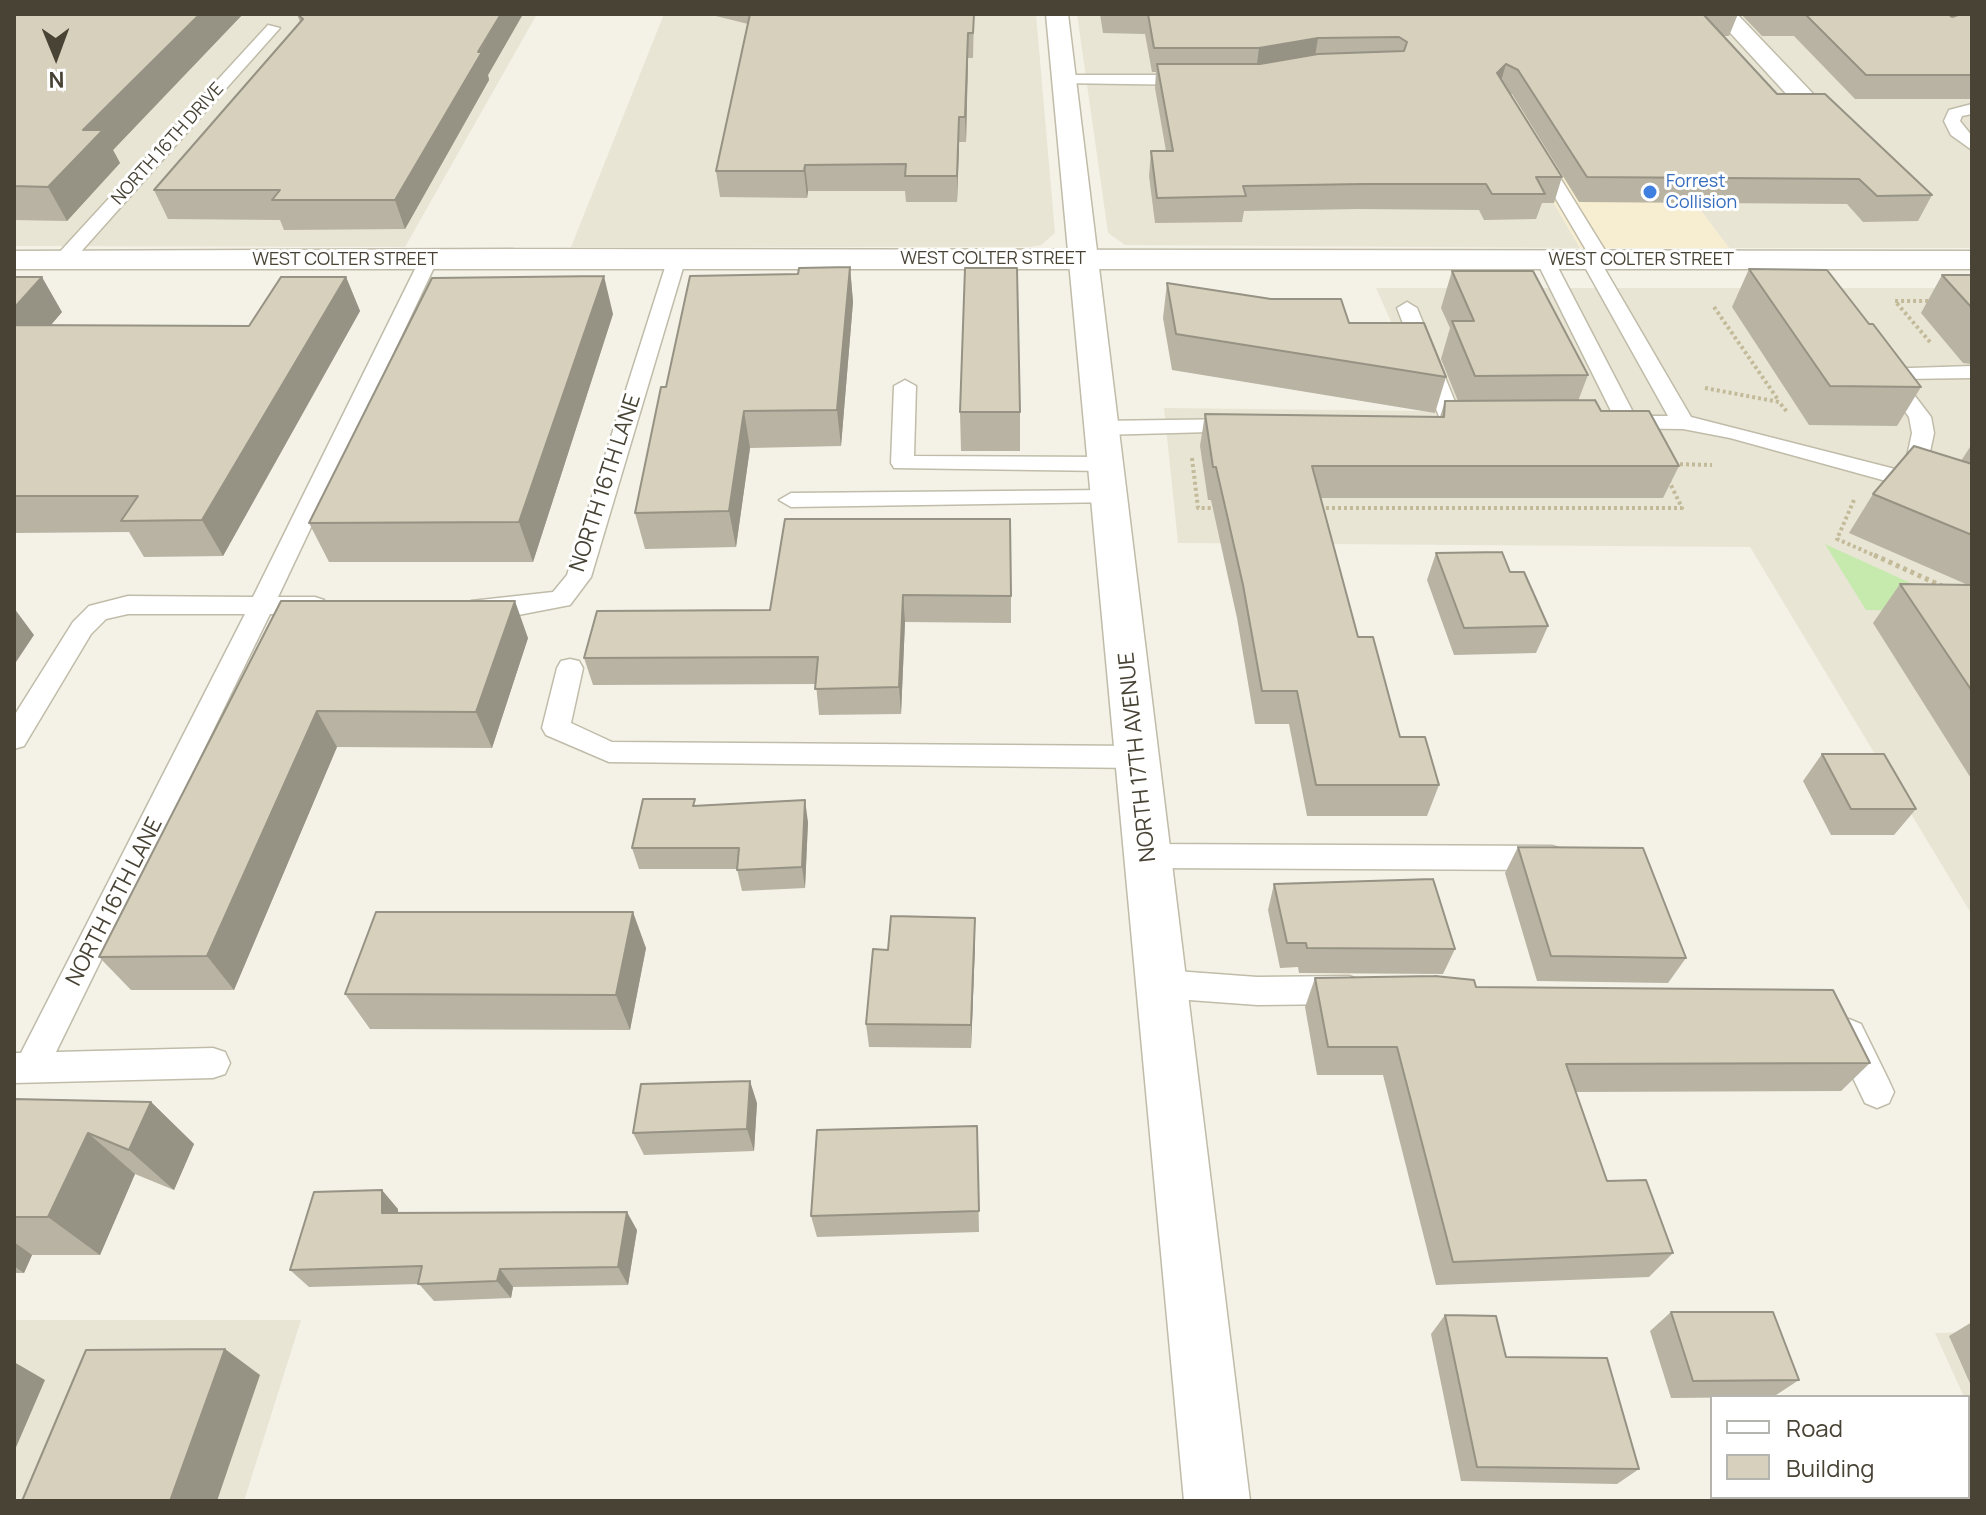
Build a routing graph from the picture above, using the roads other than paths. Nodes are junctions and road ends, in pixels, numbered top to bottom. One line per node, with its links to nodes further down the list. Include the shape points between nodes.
1 (1057, 14): 4 (street, NORTH 17TH AVENUE)
2 (1724, 14): 6 (street)
3 (273, 28): 14 (lane, NORTH 16TH DRIVE)
4 (1064, 80): 5 (lane); 12 (street, NORTH 17TH AVENUE)
5 (1211, 80)
6 (1811, 106)
7 (1972, 109): 9 (lane, via 1955,113 1952,121)
8 (1525, 134): 16 (lane)
9 (1972, 145)
10 (677, 258): 11 (street, WEST COLTER STREET); 12 (street, WEST COLTER STREET); 36 (lane, NORTH 16TH LANE, via 579,577 561,599 513,607)
11 (429, 259): 14 (street, WEST COLTER STREET); 34 (lane, NORTH 16TH LANE)
12 (1082, 259): 15 (street, WEST COLTER STREET); 30 (street, NORTH 17TH AVENUE)
13 (14, 260): 14 (street, WEST COLTER STREET)
14 (63, 260)
15 (1545, 260): 16 (street, WEST COLTER STREET); 25 (lane)
16 (1596, 260): 17 (street, WEST COLTER STREET); 23 (lane)
17 (1972, 260)
18 (1407, 308): 26 (lane)
19 (1870, 351): 21 (lane)
20 (1964, 372): 21 (lane)
21 (1888, 373): 31 (lane, via 1920,417 1923,433 1917,461)
22 (905, 386): 30 (lane, via 902,463)
23 (1683, 422): 25 (lane); 31 (lane)
24 (1598, 423): 25 (lane)
25 (1628, 423)
26 (1453, 424): 27 (lane); 28 (lane)
27 (1482, 424)
28 (1425, 425)
29 (1267, 426): 30 (lane, via 1165,427)
30 (1105, 463): 32 (lane); 39 (street, NORTH 17TH AVENUE)
31 (1905, 479): 33 (lane)
32 (791, 500)
33 (1972, 503)
34 (260, 605): 35 (lane); 38 (lane, via 128,605 98,612 82,628); 46 (lane, NORTH 16TH LANE)
35 (339, 606)
36 (449, 606)
37 (570, 668): 39 (lane, via 556,728 609,752)
38 (14, 739)
39 (1138, 757): 40 (street, NORTH 17TH AVENUE)
40 (1149, 856): 41 (lane); 42 (street, NORTH 17TH AVENUE)
41 (1588, 858)
42 (1162, 984): 43 (lane, via 1257,991); 48 (street, NORTH 17TH AVENUE)
43 (1376, 989)
44 (1834, 1002): 47 (lane)
45 (213, 1063): 46 (lane)
46 (22, 1068)
47 (1877, 1092)
48 (1217, 1501)

